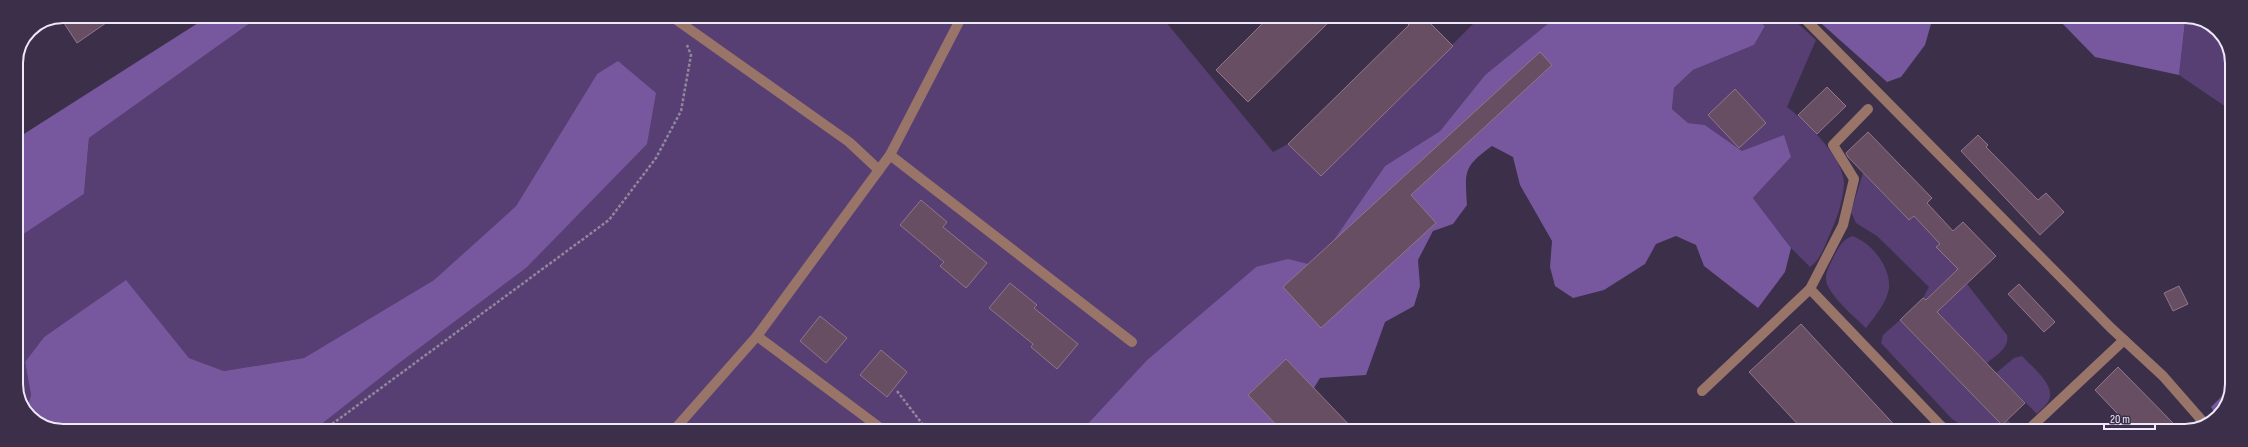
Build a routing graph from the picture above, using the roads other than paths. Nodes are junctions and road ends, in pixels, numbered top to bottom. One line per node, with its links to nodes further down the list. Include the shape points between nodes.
1 (681, 23): 6 (street, via 849,142)
2 (958, 23): 5 (street)
3 (1809, 23): 9 (street)
4 (1868, 109): 7 (street, via 1833,146 1854,179 1843,225)
5 (890, 155): 6 (street); 10 (street)
6 (879, 170): 8 (street)
7 (1810, 289): 11 (street); 15 (street)
8 (757, 336): 13 (street); 14 (street)
9 (2124, 340): 12 (street, via 2162,376); 16 (street)
10 (1132, 342)
11 (1702, 391)
12 (2202, 420)
13 (679, 424)
14 (876, 424)
15 (1939, 424)
16 (2034, 424)

